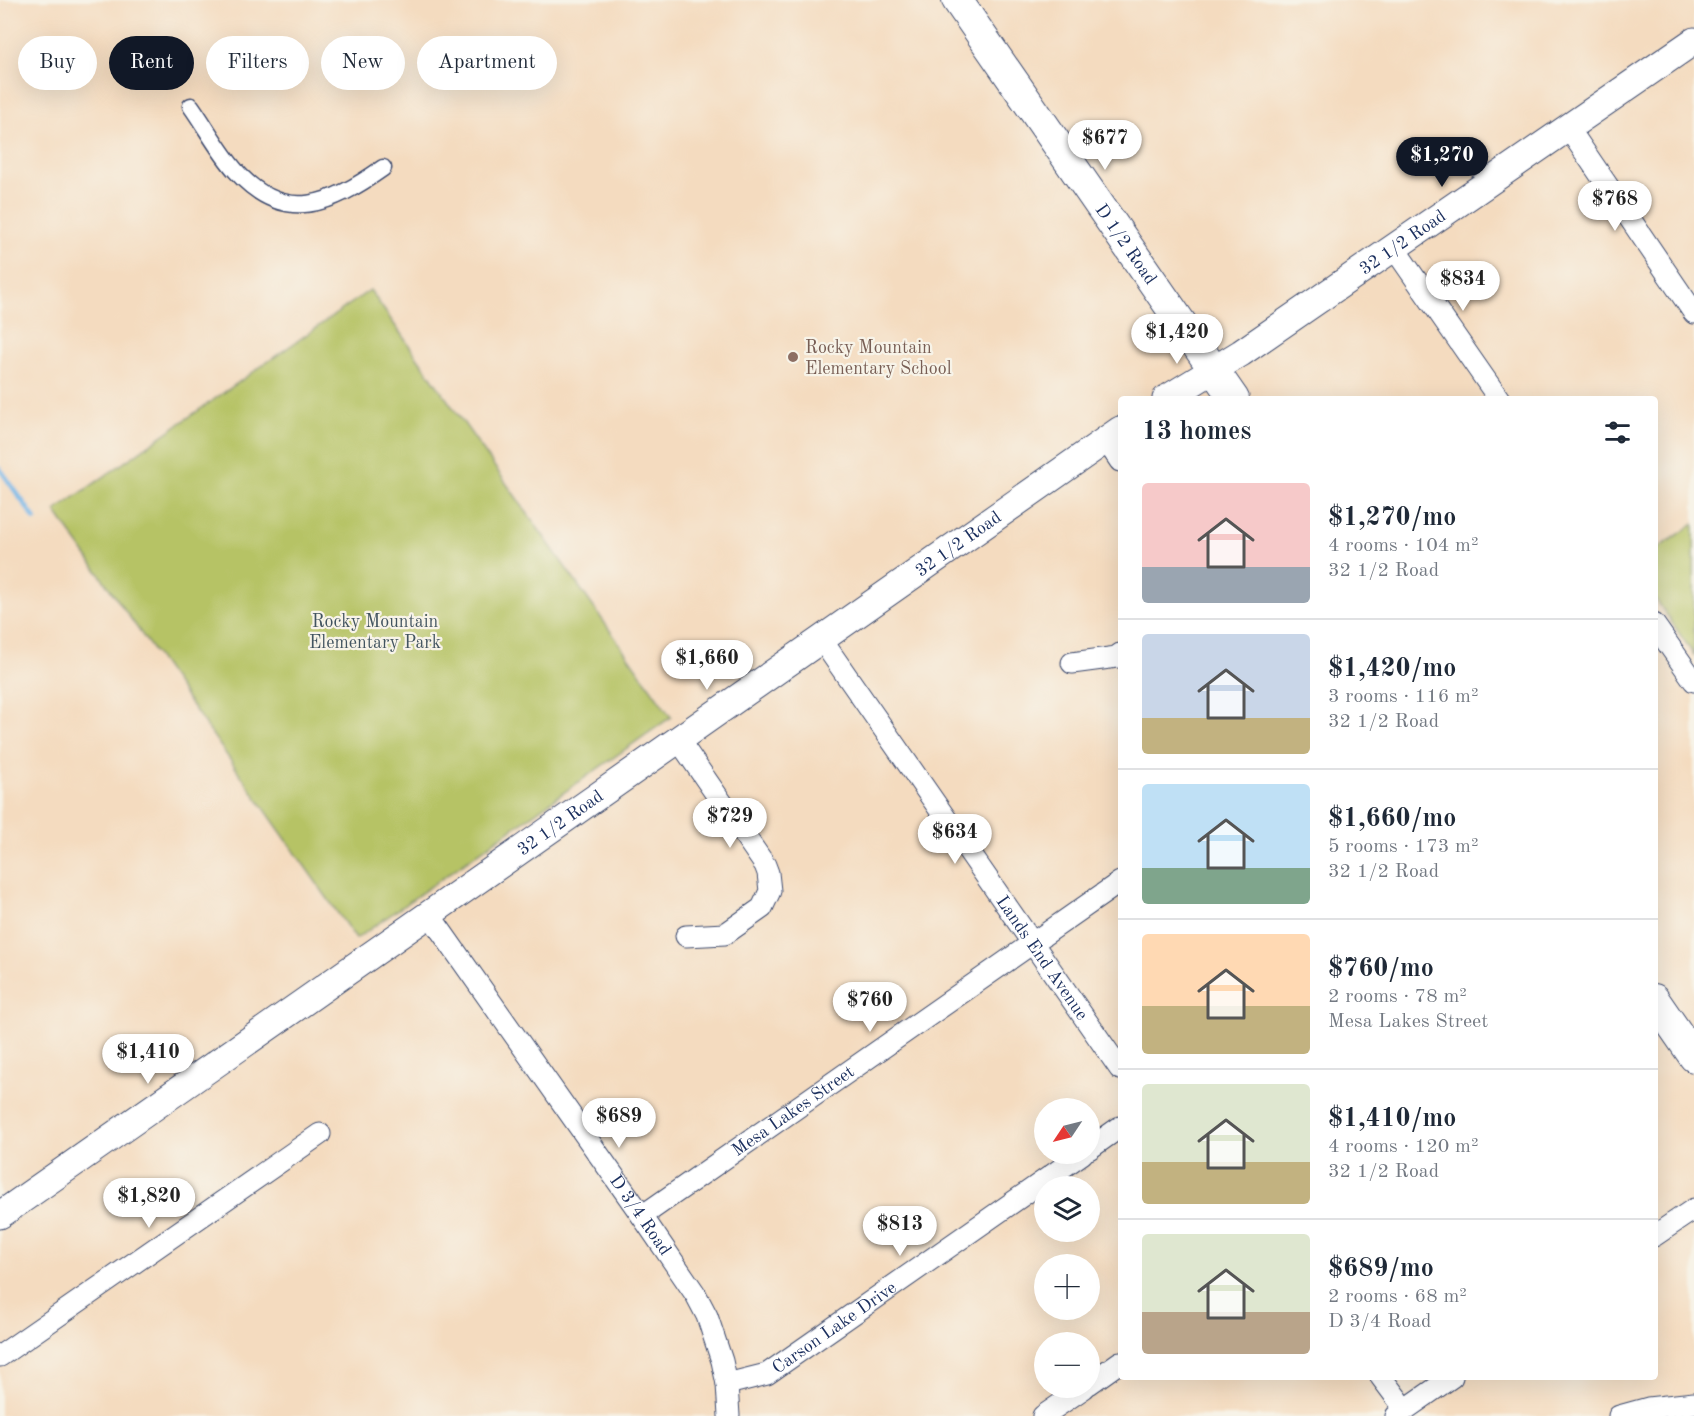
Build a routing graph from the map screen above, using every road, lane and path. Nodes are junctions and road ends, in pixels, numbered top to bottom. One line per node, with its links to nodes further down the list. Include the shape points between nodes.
1 (957, 0): 8 (main road, D 1/2 Road)
2 (1694, 41): 4 (street, 32 1/2 Road)
3 (191, 106): 5 (street, via 234,169 255,188 281,202 321,202 345,193)
4 (1569, 129): 6 (street, 32 1/2 Road); 7 (street)
5 (383, 168)
6 (1394, 248): 8 (street, 32 1/2 Road); 11 (street)
7 (1694, 313)
8 (1213, 369): 9 (street, 32 1/2 Road); 10 (main road, D 1/2 Road)
9 (1171, 396)
10 (1232, 396)
11 (1497, 396)
12 (1116, 443): 14 (street, 32 1/2 Road)
13 (1658, 630): 17 (street)
14 (820, 639): 18 (street, 32 1/2 Road); 22 (street, Lands End Avenue)
15 (1118, 656): 16 (street)
16 (1072, 663)
17 (1694, 681)
18 (678, 739): 20 (street, 32 1/2 Road); 21 (street, via 765,865 770,882 762,908 725,934)
19 (1118, 883): 22 (street, Mesa Lakes Street)
20 (429, 914): 31 (street, 32 1/2 Road); 32 (street, D 3/4 Road)
21 (686, 936)
22 (1033, 943): 25 (street, Lands End Avenue); 32 (street, Mesa Lakes Street)
23 (1658, 1005): 24 (main road)
24 (1694, 1057)
25 (1118, 1066)
26 (1118, 1128): 28 (street)
27 (320, 1134): 34 (street)
28 (1100, 1141)
29 (1068, 1164): 39 (street, Carson Lake Drive, via 767,1374)
30 (1694, 1209): 33 (street)
31 (0, 1215)
32 (642, 1216): 39 (street, D 3/4 Road, via 707,1316)
33 (1658, 1233)
34 (0, 1356)
35 (1118, 1363): 36 (street)
36 (1100, 1376)
37 (1384, 1380): 42 (street)
38 (1448, 1380): 42 (street)
39 (727, 1384): 43 (street, D 3/4 Road)
40 (1069, 1398): 44 (street)
41 (1694, 1404): 45 (street, via 1648,1408)
42 (1401, 1413)
43 (729, 1416)
44 (1043, 1416)
45 (1619, 1416)

